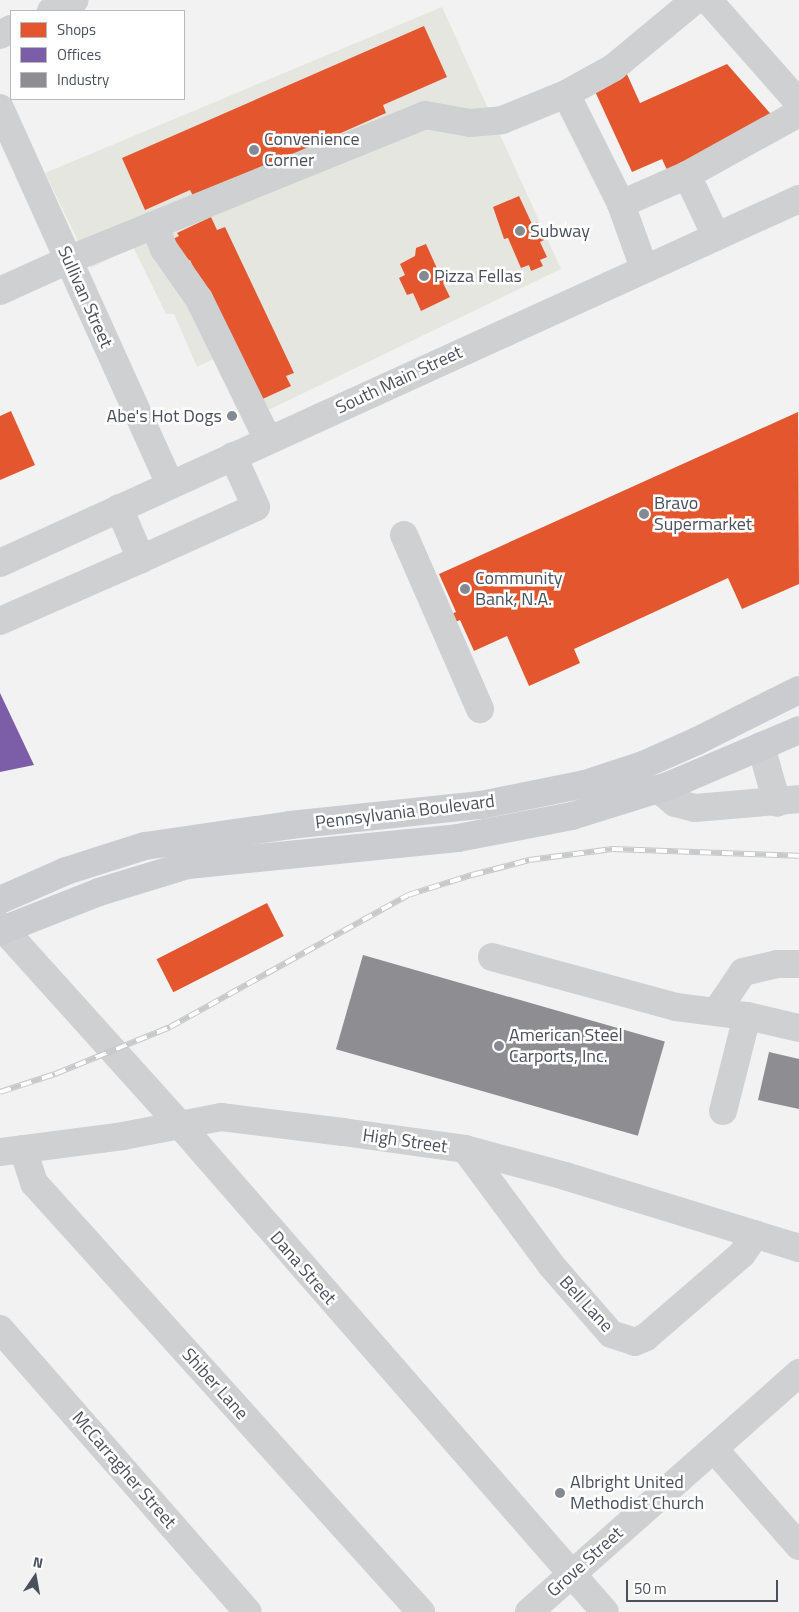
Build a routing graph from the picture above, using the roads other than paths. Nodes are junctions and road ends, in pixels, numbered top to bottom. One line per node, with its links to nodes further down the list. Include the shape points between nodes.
1 (75, 0): 4 (street)
2 (695, 0): 5 (street, via 613,68)
3 (708, 0): 6 (street)
4 (53, 10)
5 (566, 94): 11 (street); 12 (street, via 502,120 470,123 425,115)
6 (799, 103)
7 (0, 108): 14 (street, Sullivan Street)
8 (799, 113): 9 (street)
9 (687, 175): 11 (street); 13 (street)
10 (799, 199): 13 (street, South Main Street)
11 (621, 204): 15 (street)
12 (155, 226): 14 (street); 17 (street, via 164,249 199,299)
13 (716, 236): 15 (street, South Main Street)
14 (68, 260): 16 (street); 19 (street, Sullivan Street)
15 (644, 268): 17 (street, South Main Street)
16 (0, 291)
17 (268, 440): 18 (street, South Main Street)
18 (233, 456): 19 (street, South Main Street); 22 (street, via 256,507)
19 (170, 485): 20 (street, South Main Street)
20 (119, 508): 22 (street); 23 (street, South Main Street)
21 (404, 535): 26 (street)
22 (141, 559): 24 (street)
23 (0, 563)
24 (0, 621)
25 (799, 690): 32 (main road, Pennsylvania Boulevard, via 697,741 585,784 481,805 290,825 145,846 66,871)
26 (480, 709)
27 (799, 730): 28 (main road, Pennsylvania Boulevard)
28 (762, 746): 30 (main road, Pennsylvania Boulevard); 31 (street)
29 (799, 787): 31 (street)
30 (658, 789): 31 (street, via 675,803 695,808); 33 (main road, Pennsylvania Boulevard, via 572,816 458,838 188,865 99,892)
31 (788, 801)
32 (0, 900)
33 (1, 928): 40 (street, Dana Street)
34 (492, 957): 36 (street, via 676,1007)
35 (799, 964): 36 (street, via 777,964 743,972)
36 (716, 1012): 37 (street)
37 (747, 1016): 38 (street); 39 (street)
38 (799, 1028)
39 (723, 1111)
40 (180, 1125): 41 (street, High Street, via 221,1117); 42 (street, High Street); 49 (street, Dana Street)
41 (465, 1150): 43 (street, High Street); 43 (street, Bell Lane, via 550,1265 610,1334 635,1342 646,1337 742,1254)
42 (12, 1151): 51 (street, Shiber Lane, via 34,1183)
43 (756, 1234): 44 (street, High Street)
44 (799, 1248)
45 (0, 1328): 50 (street, McCarragher Street)
46 (799, 1372): 47 (street, Grove Street)
47 (714, 1449): 48 (street); 49 (street, Grove Street)
48 (799, 1546)
49 (571, 1574): 52 (street, Grove Street); 53 (street, Dana Street)
50 (248, 1612)
51 (420, 1612)
52 (529, 1612)
53 (605, 1612)

